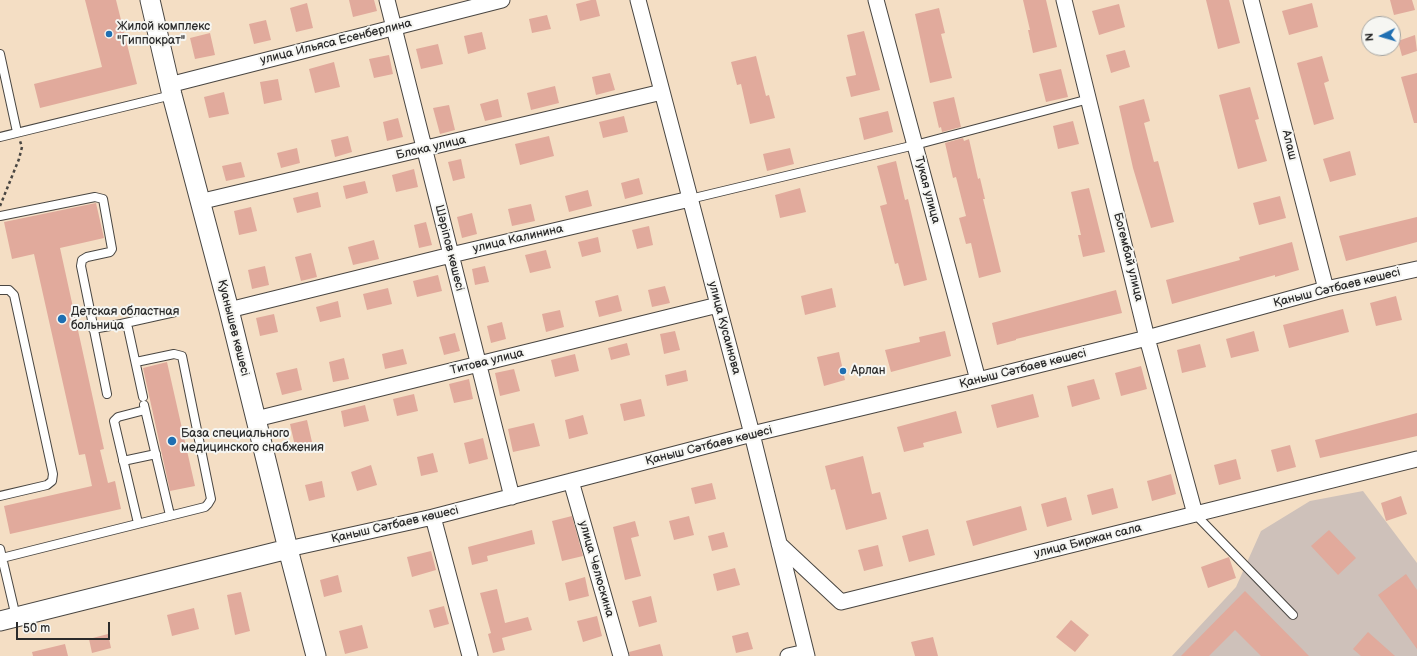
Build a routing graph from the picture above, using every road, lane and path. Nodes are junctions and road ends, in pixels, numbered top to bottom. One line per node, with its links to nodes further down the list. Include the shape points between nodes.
1 (150, 0): 10 (street, Қуанышев көшесі)
2 (387, 0): 8 (street, Шәріпов көшесі)
3 (502, 0): 8 (street, улица Ильяса Есенберлина)
4 (638, 0): 11 (street, улица Кусаинова)
5 (876, 0): 15 (street, Тукая улица)
6 (1064, 0): 12 (street, Богембай улица)
7 (1252, 0): 23 (street, Алаш)
8 (394, 28): 10 (street, улица Ильяса Есенберлина); 16 (street, Шәріпов көшесі)
9 (0, 54): 13 (lane)
10 (170, 90): 13 (lane); 18 (street, Қуанышев көшесі)
11 (662, 92): 16 (street, Блока улица); 17 (street, улица Кусаинова)
12 (1089, 99): 15 (lane); 30 (street, Богембай улица)
13 (17, 132): 14 (lane); 19 (path, via 22,147)
14 (0, 137)
15 (915, 145): 17 (lane); 33 (street, Тукая улица)
16 (424, 150): 18 (street, Блока улица); 21 (street, Шәріпов көшесі)
17 (690, 199): 21 (street, улица Калинина); 25 (street, улица Кусаинова)
18 (200, 202): 26 (street, Қуанышев көшесі)
19 (0, 206)
20 (0, 216): 29 (lane, via 95,197 103,199 112,249 110,252 87,257 82,260 81,266)
21 (451, 255): 26 (street, улица Калинина); 32 (street, Шәріпов көшесі)
22 (1417, 269): 23 (street, Қаныш Сәтбаев көшесі)
23 (1326, 289): 30 (street, Қаныш Сәтбаев көшесі)
24 (0, 290): 42 (lane, via 9,290 14,295 53,474 52,481 47,485)
25 (718, 305): 32 (street, Титова улица); 37 (street, улица Кусаинова)
26 (229, 310): 36 (street, Қуанышев көшесі)
27 (174, 312): 28 (lane)
28 (121, 324): 29 (lane); 31 (lane, via 128,328)
29 (93, 330): 34 (lane)
30 (1147, 338): 33 (street, Қаныш Сәтбаев көшесі); 44 (street, Богембай улица)
31 (136, 362): 35 (lane); 45 (lane, via 174,354 182,356 211,499 205,507)
32 (478, 364): 36 (street, Титова улица); 43 (street, Шәріпов көшесі)
33 (978, 380): 37 (street, Қаныш Сәтбаев көшесі)
34 (107, 394)
35 (144, 404): 38 (lane); 40 (lane, via 115,419)
36 (256, 419): 49 (street, Қуанышев көшесі)
37 (752, 434): 41 (street, Қаныш Сәтбаев көшесі); 48 (street, улица Кусаинова)
38 (156, 454): 40 (lane); 45 (lane)
39 (1417, 459): 44 (street, улица Биржан сала)
40 (123, 461): 47 (lane)
41 (571, 481): 43 (street, Қаныш Сәтбаев көшесі); 56 (street, улица Челюскина)
42 (0, 496)
43 (512, 497): 46 (street, Қаныш Сәтбаев көшесі)
44 (1195, 514): 48 (street, улица Биржан сала, via 841,602); 51 (lane)
45 (170, 515): 47 (lane)
46 (433, 517): 49 (street, Қаныш Сәтбаев көшесі); 55 (street)
47 (138, 524): 50 (lane)
48 (779, 544): 53 (street, улица Кусаинова)
49 (288, 549): 52 (street, Қаныш Сәтбаев көшесі); 54 (street, Қуанышев көшесі)
50 (1, 553): 52 (lane)
51 (1293, 615)
52 (8, 619)
53 (806, 654): 57 (street)
54 (316, 656)
55 (470, 656)
56 (621, 656)
57 (788, 656)

